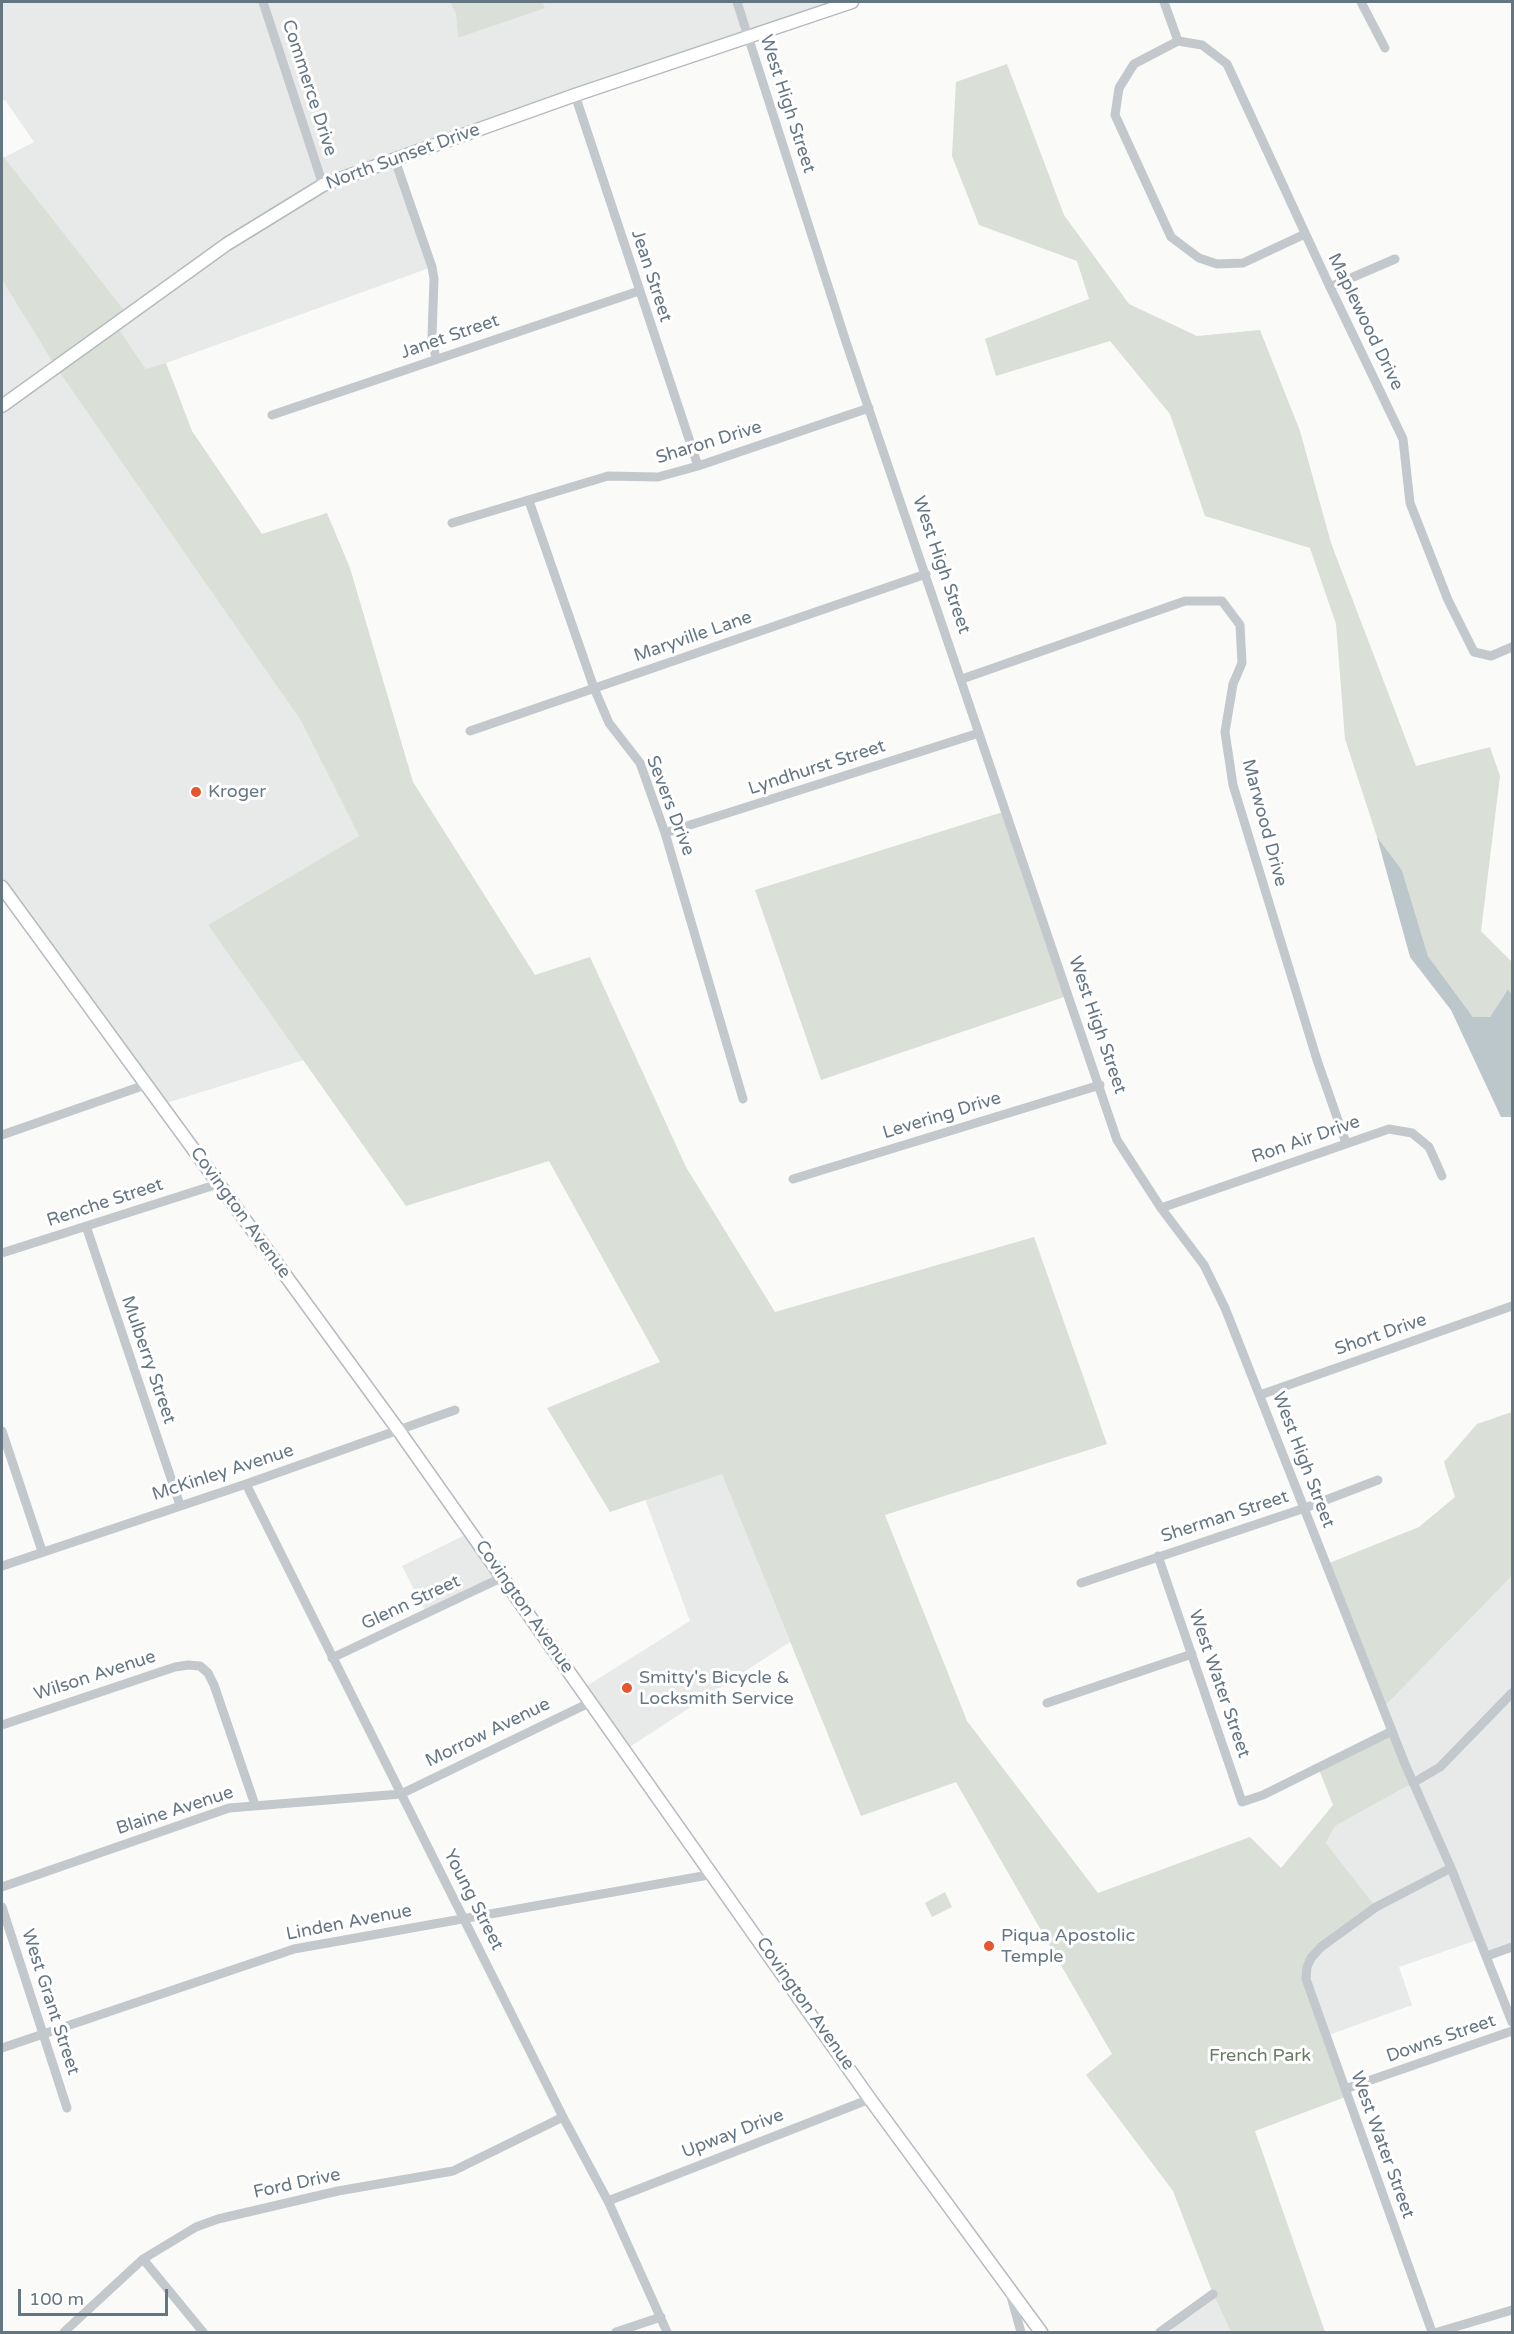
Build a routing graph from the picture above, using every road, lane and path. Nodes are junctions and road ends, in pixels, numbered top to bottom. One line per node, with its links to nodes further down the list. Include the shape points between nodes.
1 (263, 2): 11 (street, Commerce Drive)
2 (737, 2): 6 (street, West High Street)
3 (852, 2): 6 (main road, North Sunset Drive)
4 (1164, 2): 7 (street)
5 (1361, 2): 8 (street)
6 (748, 36): 9 (main road, North Sunset Drive); 18 (street, West High Street)
7 (1178, 41): 12 (street, Maplewood Drive, via 1202,45 1227,64); 12 (street, via 1134,64 1119,87 1115,115 1171,237 1198,258 1217,264 1243,263)
8 (1385, 48)
9 (574, 95): 10 (main road, North Sunset Drive); 15 (street, Jean Street)
10 (395, 160): 11 (main road, North Sunset Drive); 16 (street, via 432,267 432,337)
11 (323, 185): 17 (main road, North Sunset Drive, via 227,244)
12 (1305, 234): 14 (street, Maplewood Drive)
13 (1395, 259): 14 (street)
14 (1330, 287): 24 (street, Maplewood Drive, via 1403,439 1410,503 1448,600 1474,652 1491,656)
15 (639, 291): 16 (street, Janet Street); 20 (street, Jean Street)
16 (436, 359): 19 (street, Janet Street)
17 (2, 406)
18 (869, 408): 20 (street, Sharon Drive); 23 (street, West High Street)
19 (272, 415)
20 (698, 466): 21 (street, Sharon Drive, via 658,477 608,476)
21 (529, 501): 22 (street, Sharon Drive); 26 (street, Severs Drive)
22 (452, 522)
23 (926, 574): 25 (street, West High Street); 26 (street, Maryville Lane)
24 (1512, 647)
25 (962, 679): 28 (street, West High Street); 35 (street, Marwood Drive, via 1185,601 1222,601 1240,625 1242,663 1233,684 1226,732 1233,785)
26 (594, 688): 27 (street, Maryville Lane); 29 (street, Severs Drive, via 609,723 640,763)
27 (470, 731)
28 (979, 733): 29 (street, Lyndhurst Street); 32 (street, West High Street)
29 (666, 833): 33 (street, Severs Drive)
30 (2, 887): 31 (main road, Covington Avenue)
31 (144, 1085): 34 (street); 38 (main road, Covington Avenue)
32 (1100, 1085): 37 (street, Levering Drive); 39 (street, West High Street, via 1117,1140)
33 (743, 1099)
34 (2, 1135)
35 (1346, 1143): 36 (street, Ron Air Drive, via 1389,1129 1412,1133 1429,1147); 39 (street, Ron Air Drive)
36 (1442, 1176)
37 (793, 1179)
38 (218, 1184): 40 (street, Renche Street); 46 (main road, Covington Avenue)
39 (1161, 1208): 43 (street, West High Street, via 1204,1265)
40 (86, 1227): 41 (street, Renche Street); 49 (street, Mulberry Street)
41 (2, 1253)
42 (1512, 1306): 43 (street, Short Drive)
43 (1260, 1395): 50 (street, West High Street)
44 (454, 1410): 46 (street, McKinley Avenue)
45 (2, 1431): 51 (street)
46 (399, 1431): 48 (street, McKinley Avenue); 54 (main road, Covington Avenue)
47 (1378, 1480): 50 (street, Sherman Street)
48 (246, 1484): 49 (street, McKinley Avenue); 57 (street, Young Street)
49 (180, 1505): 51 (street, McKinley Avenue)
50 (1305, 1508): 52 (street, Sherman Street); 62 (street, West High Street)
51 (42, 1551): 53 (street, McKinley Avenue)
52 (1158, 1556): 55 (street, Sherman Street); 56 (street, West Water Street)
53 (2, 1566)
54 (503, 1577): 57 (street, Glenn Street); 59 (main road, Covington Avenue)
55 (1081, 1583)
56 (1192, 1654): 60 (street); 62 (street, West Water Street, via 1242,1802)
57 (332, 1658): 64 (street, Young Street)
58 (1512, 1693): 63 (street, via 1440,1767)
59 (591, 1702): 64 (street, Morrow Avenue); 67 (main road, Covington Avenue)
60 (1047, 1703)
61 (2, 1725): 65 (street, Wilson Avenue, via 175,1667 200,1666 214,1685)
62 (1392, 1731): 63 (street, West High Street)
63 (1413, 1783): 66 (street, West High Street)
64 (401, 1794): 65 (street, Blaine Avenue); 70 (street, Young Street)
65 (255, 1805): 68 (street, Blaine Avenue, via 230,1808)
66 (1451, 1868): 72 (street, West High Street); 77 (street, West Water Street, via 1376,1907 1311,1958 1306,1979)
67 (714, 1874): 70 (street, Linden Avenue); 78 (main road, Covington Avenue)
68 (2, 1887)
69 (2, 1907): 75 (street, West Grant Street)
70 (463, 1917): 75 (street, Linden Avenue, via 294,1949); 80 (street, Young Street)
71 (1512, 1947): 72 (street)
72 (1487, 1956): 73 (street, West High Street)
73 (1512, 2022)
74 (1512, 2031): 77 (street, Downs Street)
75 (44, 2034): 76 (street, Linden Avenue); 79 (street, West Grant Street)
76 (2, 2048)
77 (1346, 2089): 94 (street, West Water Street)
78 (870, 2098): 81 (street, Upway Drive); 83 (main road, Covington Avenue)
79 (67, 2108)
80 (563, 2117): 81 (street, Young Street); 82 (street, Ford Drive, via 453,2171 338,2191 218,2219 196,2227)
81 (608, 2201): 86 (street, Young Street)
82 (143, 2259): 87 (street, Ford Drive); 88 (street)
83 (1010, 2291): 91 (street); 92 (main road, Covington Avenue)
84 (1213, 2294): 93 (street)
85 (1512, 2310): 95 (street)
86 (662, 2317): 89 (street); 90 (street, Young Street)
87 (64, 2332)
88 (203, 2332)
89 (616, 2332)
90 (667, 2332)
91 (1021, 2332)
92 (1041, 2332)
93 (1160, 2332)
94 (1432, 2332)
95 (1438, 2332)

